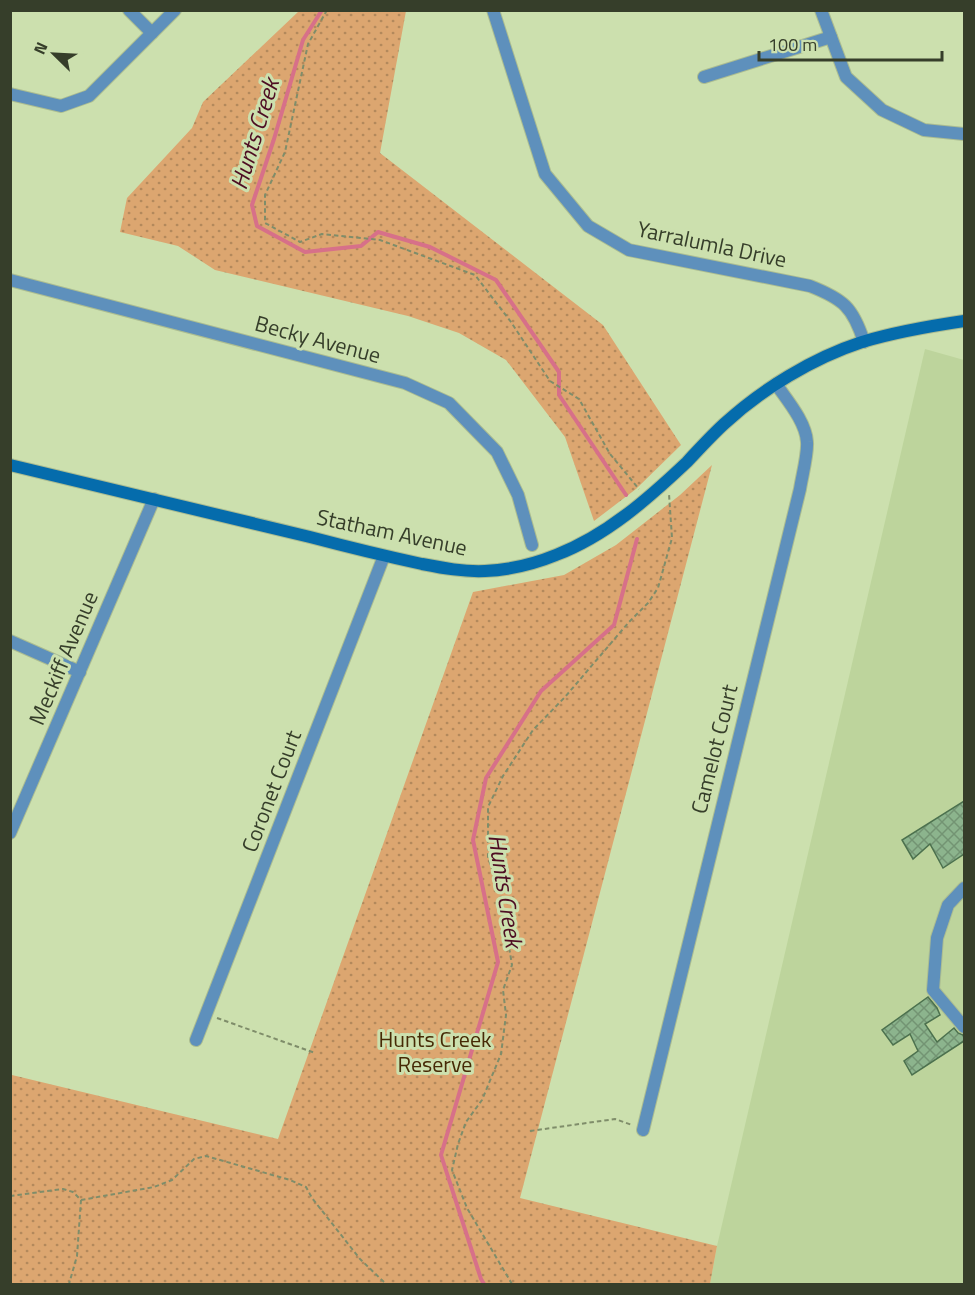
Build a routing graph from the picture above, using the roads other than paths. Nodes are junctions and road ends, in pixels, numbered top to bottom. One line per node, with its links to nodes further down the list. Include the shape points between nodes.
1 (129, 10): 5 (street)
2 (175, 10): 5 (street)
3 (493, 10): 12 (street, Yarralumla Drive, via 545,174 588,226 629,250 825,292 844,304 858,323)
4 (821, 10): 6 (street)
5 (152, 33): 8 (street, via 89,96 61,106)
6 (831, 37): 7 (street); 9 (street, via 846,77 882,110 924,130)
7 (704, 77)
8 (10, 94)
9 (964, 134)
10 (10, 280): 16 (street, Becky Avenue, via 405,383 449,403 497,452 518,495)
11 (964, 321): 12 (main road, Statham Avenue)
12 (864, 342): 13 (main road, Statham Avenue, via 805,367)
13 (777, 384): 17 (main road, Statham Avenue, via 724,424 647,498 580,545 555,556 484,571 450,569); 24 (street, Camelot Court, via 793,408 807,443 800,489)
14 (10, 465): 15 (main road, Statham Avenue)
15 (154, 499): 17 (main road, Statham Avenue); 19 (street, Meckiff Avenue)
16 (532, 545)
17 (384, 556): 23 (street, Coronet Court)
18 (10, 641): 19 (street)
19 (80, 672): 20 (street, Meckiff Avenue)
20 (11, 829)
21 (964, 888): 22 (street, via 948,905 937,938 933,990)
22 (964, 1027)
23 (196, 1040)
24 (643, 1130)

